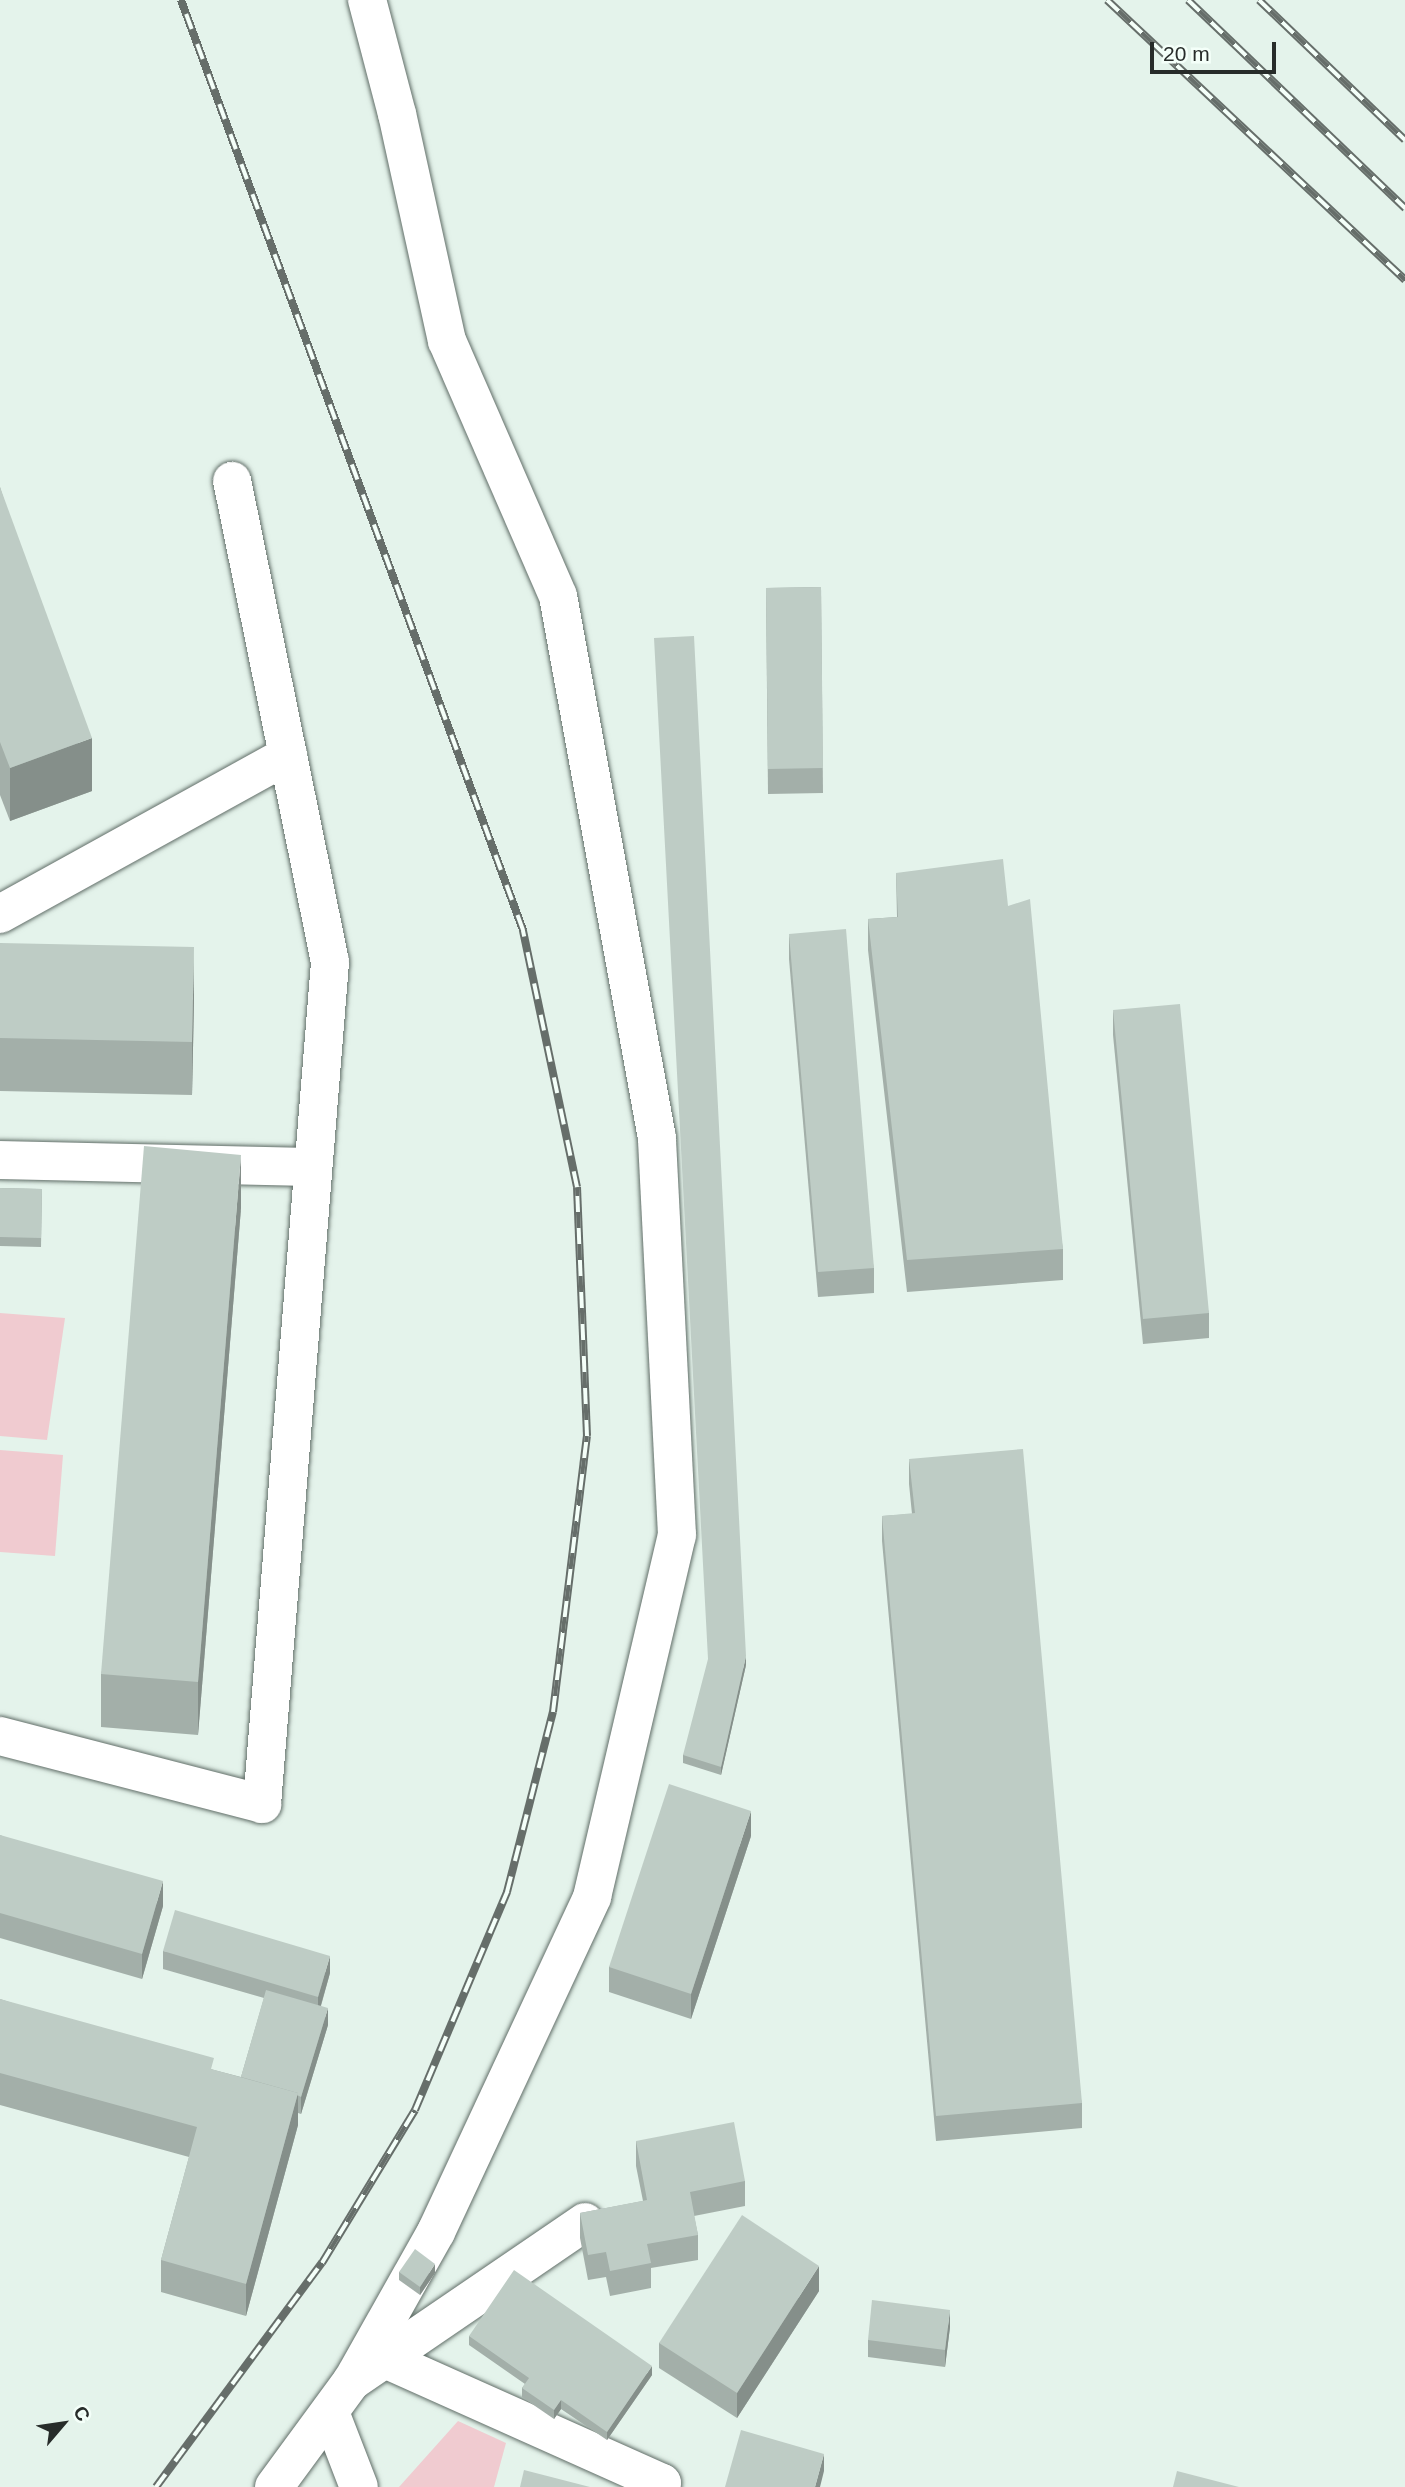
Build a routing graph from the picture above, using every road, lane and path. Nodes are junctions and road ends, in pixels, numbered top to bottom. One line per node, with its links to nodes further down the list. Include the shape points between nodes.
1 (367, 0): 10 (lane, via 447,341 558,596 657,1138 677,1535 592,1897 436,2232)
2 (232, 481): 3 (lane)
3 (288, 755): 4 (lane); 6 (lane, via 330,962)
4 (0, 914)
5 (0, 1160): 6 (lane)
6 (313, 1167): 7 (lane, via 262,1804)
7 (0, 1736)
8 (585, 2222): 9 (lane)
9 (387, 2360): 10 (lane); 14 (lane, via 662,2483)
10 (352, 2381): 11 (lane)
11 (330, 2412): 12 (lane); 13 (lane)
12 (274, 2487)
13 (359, 2487)
14 (661, 2487)

